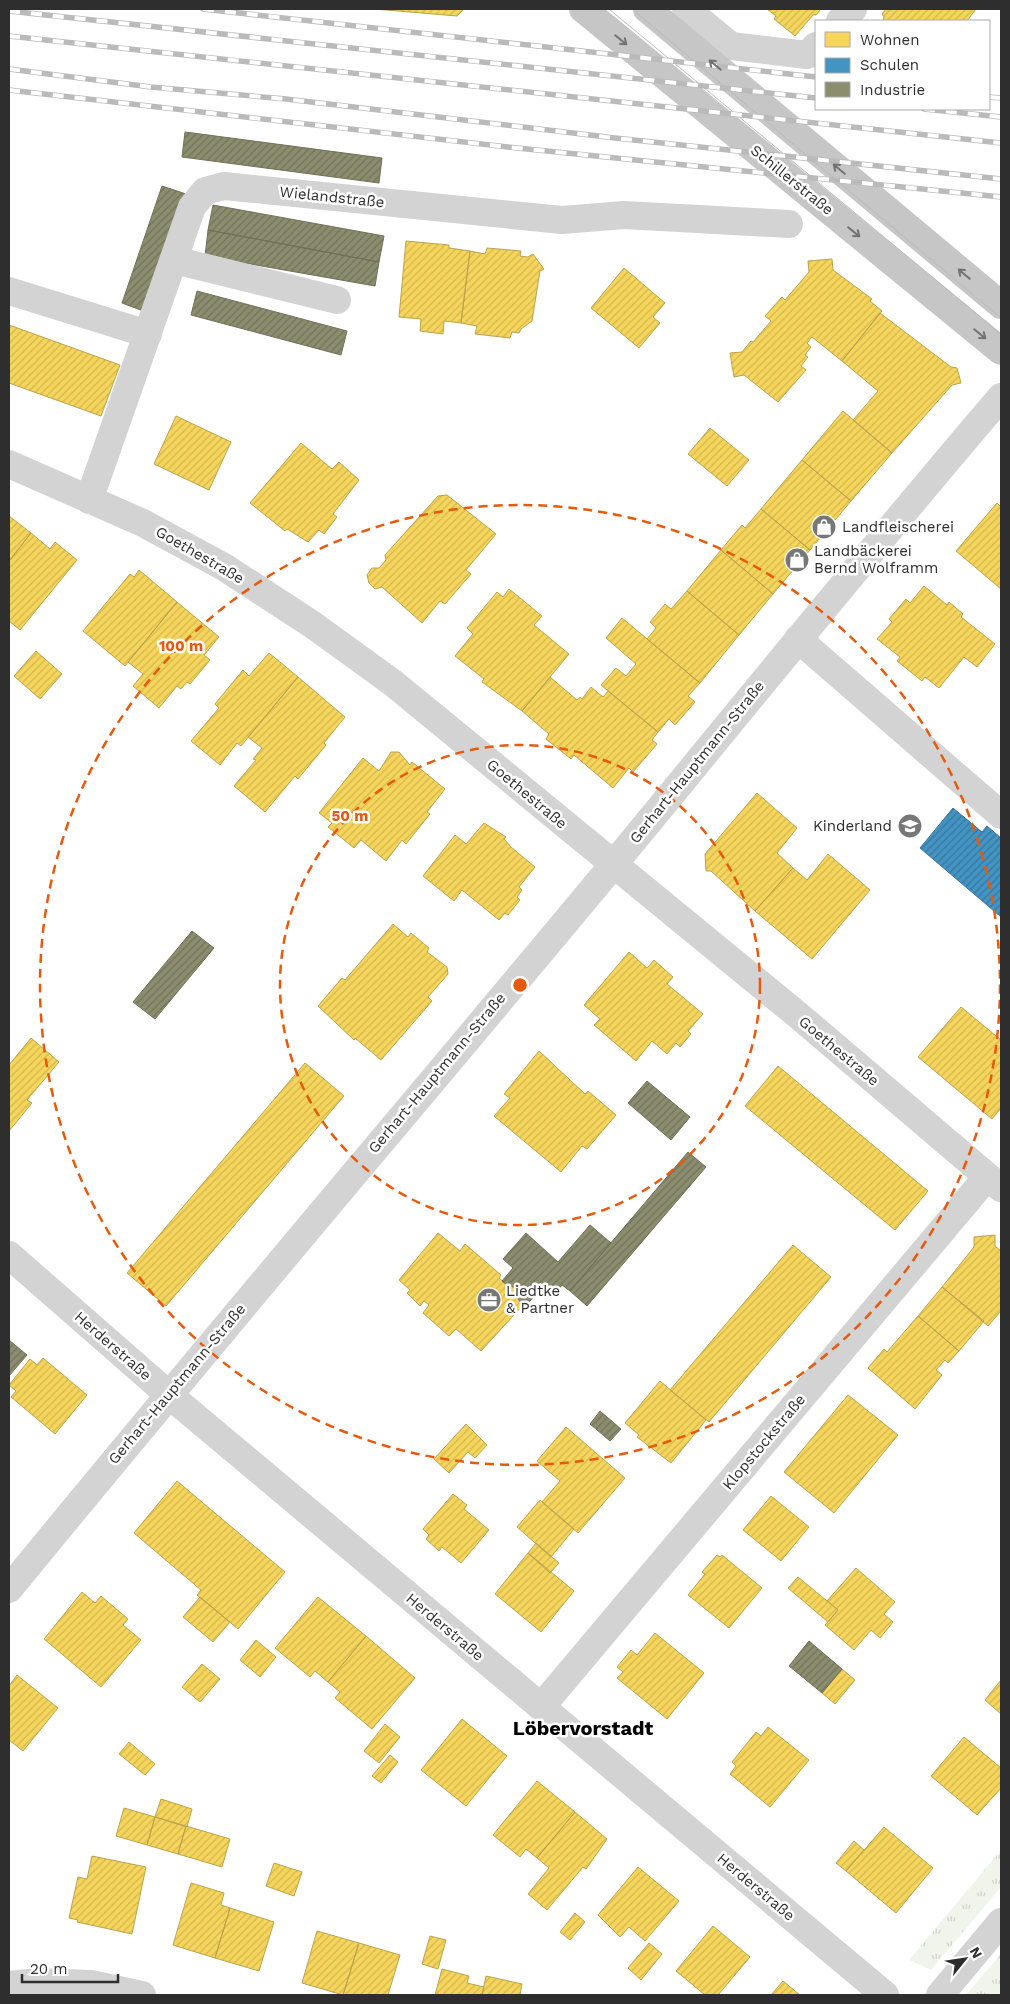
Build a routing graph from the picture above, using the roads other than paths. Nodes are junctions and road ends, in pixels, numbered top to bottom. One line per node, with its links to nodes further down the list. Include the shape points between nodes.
1 (583, 9): 13 (main road, Schillerstraße, one-way to 13)
2 (647, 9): 11 (main road, one-way to 2)
3 (686, 9): 6 (street, via 731,46 807,55)
4 (852, 9): 5 (street)
5 (841, 20)
6 (815, 47)
7 (789, 224): 8 (street, Wielandstraße, via 624,215 562,220 224,186 205,191 192,208)
8 (174, 260): 10 (street); 12 (street, Wielandstraße)
9 (9, 291): 12 (street)
10 (337, 300)
11 (1001, 305)
12 (148, 334): 16 (street, Wielandstraße)
13 (1001, 351)
14 (1001, 397): 17 (street, Gerhart-Hauptmann-Straße)
15 (9, 464): 16 (street, Goethestraße)
16 (89, 500): 19 (street, Goethestraße, via 143,522 224,567 313,625 393,683)
17 (798, 639): 18 (street); 19 (street, Gerhart-Hauptmann-Straße)
18 (1001, 815)
19 (613, 864): 20 (street, Goethestraße); 22 (street, Gerhart-Hauptmann-Straße)
20 (994, 1182): 24 (street, Klopstockstraße)
21 (9, 1255): 22 (street, Herderstraße)
22 (168, 1394): 23 (street, Gerhart-Hauptmann-Straße); 24 (street, Herderstraße)
23 (9, 1589)
24 (542, 1707): 28 (street, Herderstraße)
25 (1001, 1922): 29 (street)
26 (9, 1985): 27 (street, via 38,1982 91,1984)
27 (142, 1995)
28 (885, 1995)
29 (940, 1995)

